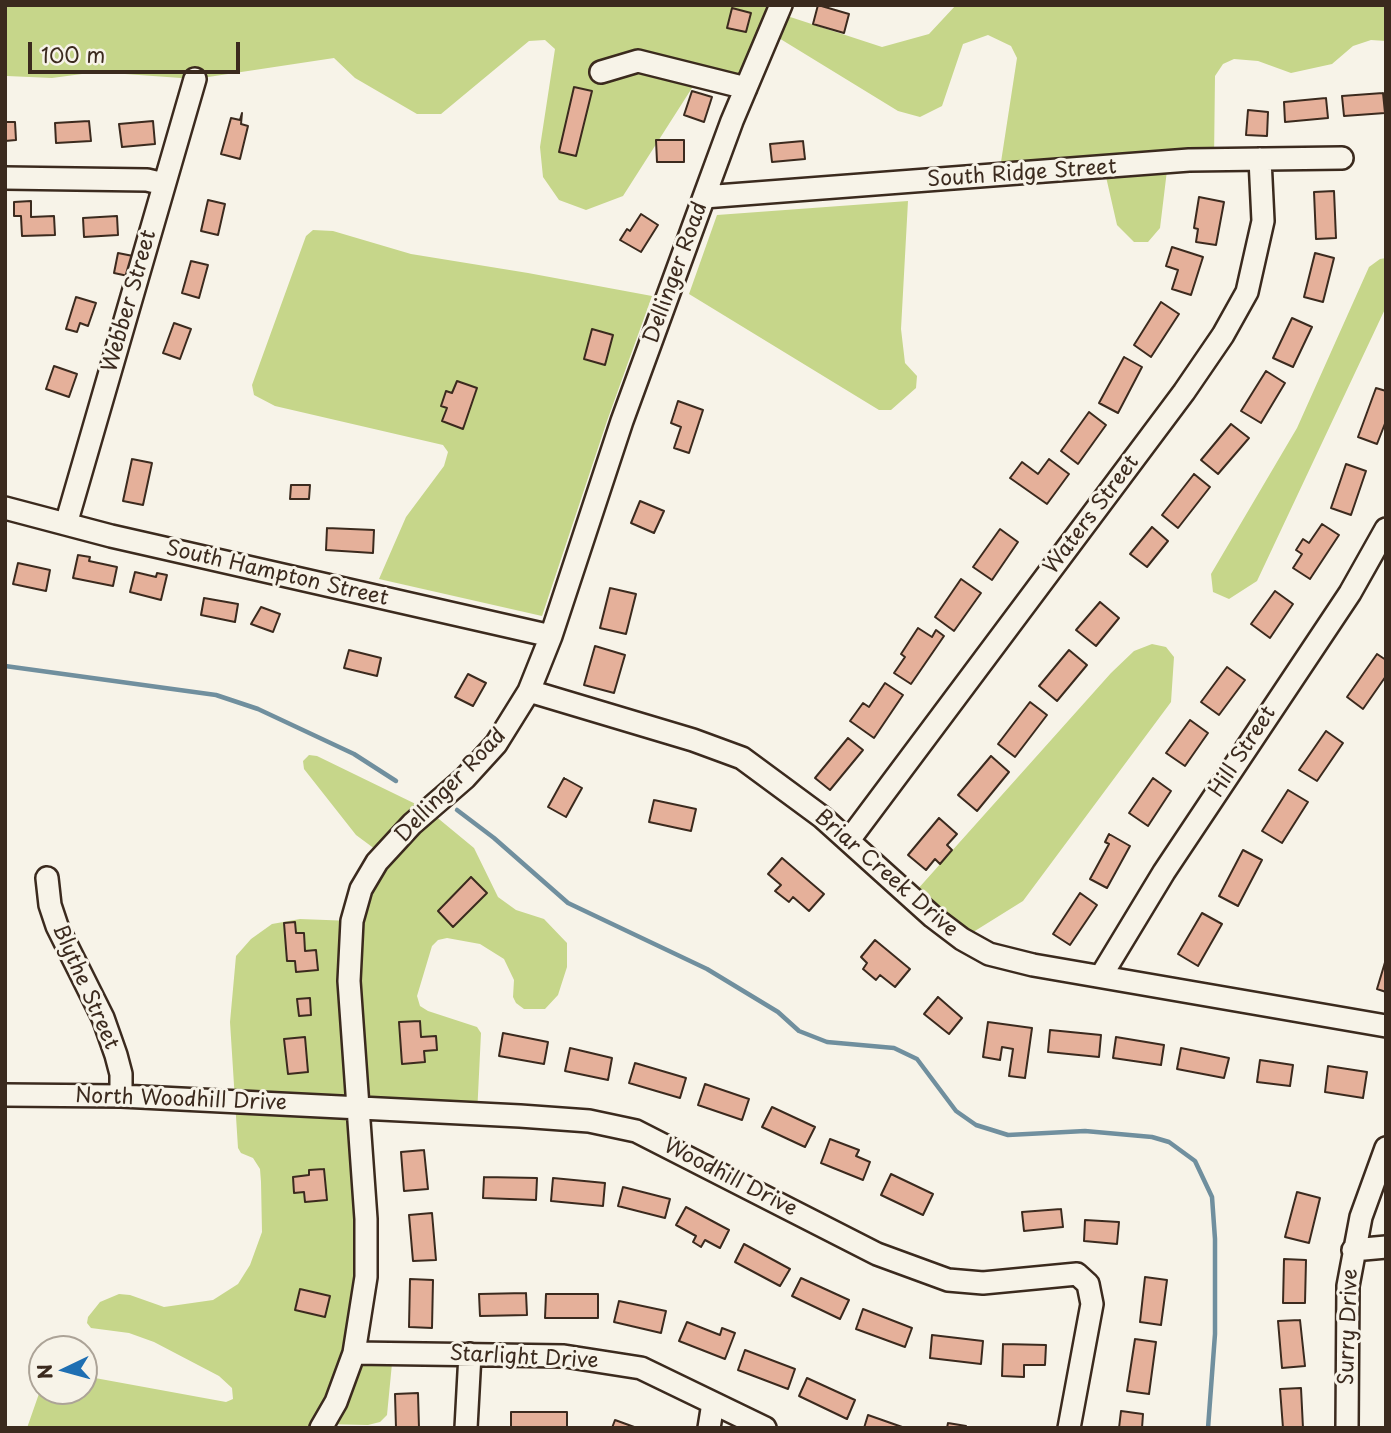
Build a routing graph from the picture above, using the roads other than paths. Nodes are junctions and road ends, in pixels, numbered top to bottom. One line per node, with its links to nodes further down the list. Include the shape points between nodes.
1 (781, 5): 4 (street, Dellinger Road)
2 (601, 72): 4 (street, via 638,61)
3 (195, 79): 8 (street, Webber Street)
4 (746, 88): 9 (street, Dellinger Road)
5 (1342, 158): 6 (street, South Ridge Street)
6 (1260, 159): 9 (street, South Ridge Street, via 1189,160); 15 (street, Waters Street, via 1263,221 1247,292 1223,335)
7 (5, 178): 8 (street)
8 (164, 184): 11 (street, Webber Street)
9 (704, 197): 13 (street, Dellinger Road, via 622,421)
10 (5, 508): 11 (street, South Hampton Street)
11 (66, 524): 13 (street, South Hampton Street)
12 (1386, 528): 17 (street, Hill Street, via 1350,593 1164,872)
13 (551, 636): 14 (street, Dellinger Road)
14 (529, 691): 15 (street, Briar Creek Drive, via 742,758); 21 (street, Dellinger Road, via 496,744 412,824 377,862 361,888 352,921 349,970)
15 (849, 840): 17 (street, Briar Creek Drive, via 933,917 989,954)
16 (47, 878): 20 (street, Blythe Street, via 57,926 103,1018 116,1055)
17 (1101, 976): 18 (street, Briar Creek Drive)
18 (1386, 1026)
19 (5, 1095): 20 (street, North Woodhill Drive)
20 (121, 1096): 21 (street, North Woodhill Drive)
21 (358, 1107): 25 (street, Dellinger Road, via 366,1277); 32 (street, Woodhill Drive, via 589,1121 636,1131 877,1254 948,1280 983,1283 1076,1274 1088,1284 1092,1304)
22 (1386, 1148): 24 (street, Surry Drive, via 1360,1216)
23 (1386, 1247): 24 (street)
24 (1353, 1250): 33 (street, Surry Drive, via 1348,1286)
25 (354, 1353): 26 (street, Starlight Drive); 28 (street, Dellinger Road)
26 (470, 1354): 27 (street, Starlight Drive, via 564,1356 641,1368); 29 (street)
27 (713, 1403): 30 (street); 31 (street, Starlight Drive)
28 (321, 1428)
29 (466, 1428)
30 (709, 1428)
31 (765, 1428)
32 (1069, 1428)
33 (1347, 1428)

